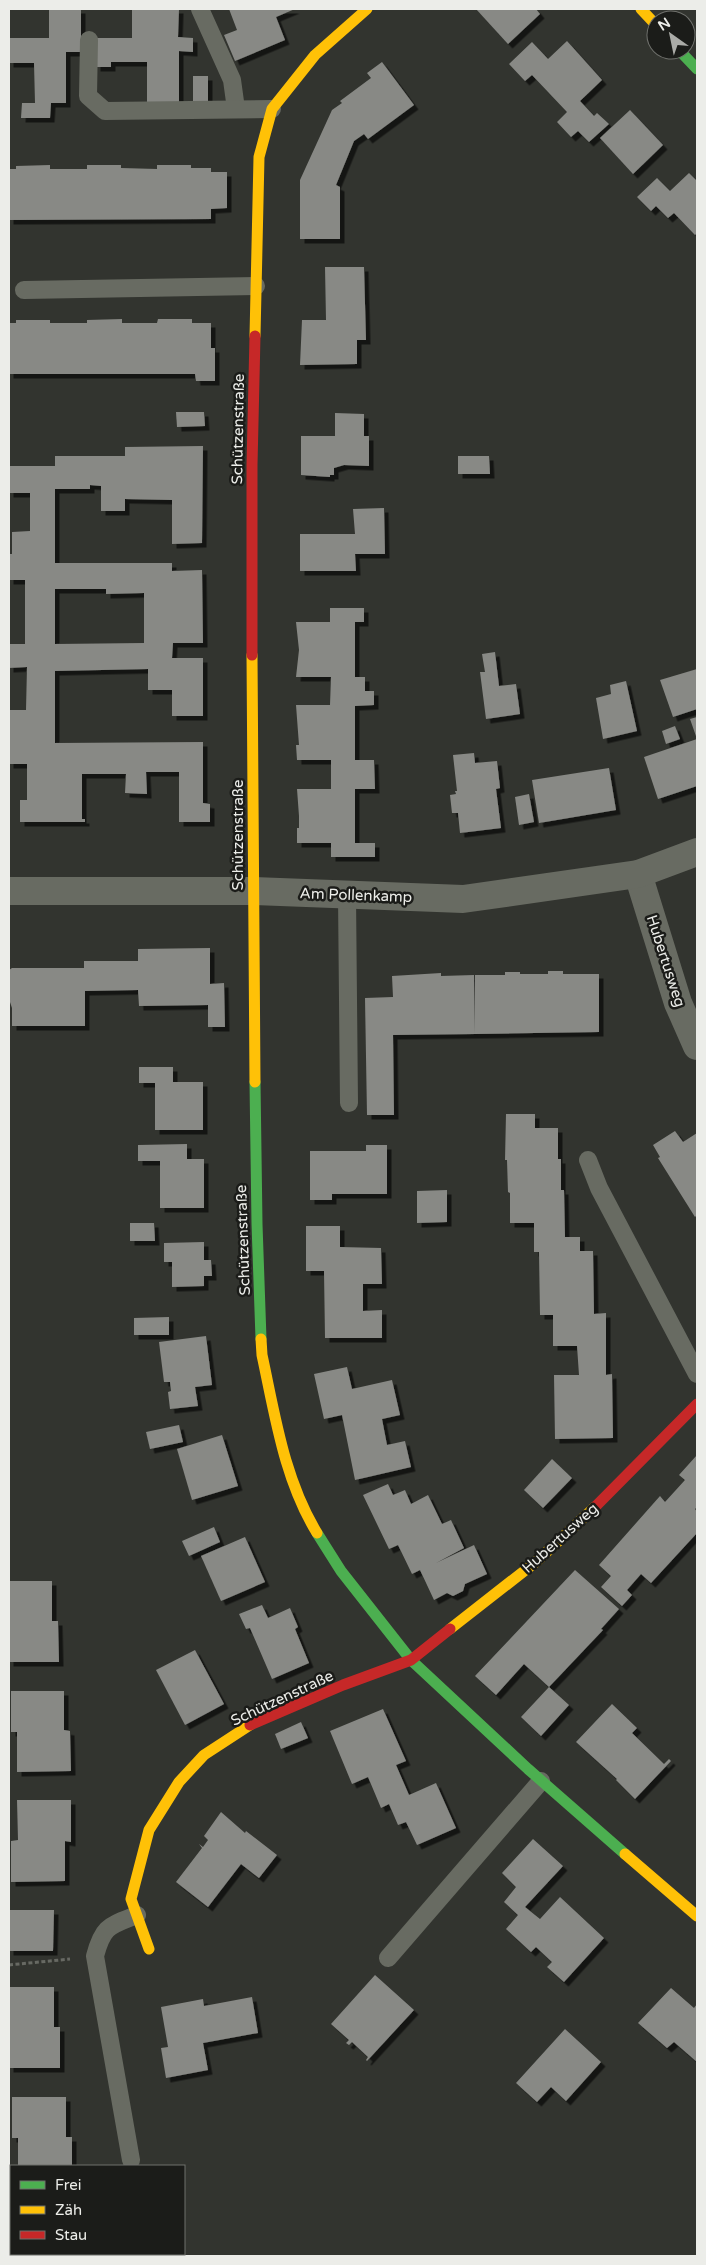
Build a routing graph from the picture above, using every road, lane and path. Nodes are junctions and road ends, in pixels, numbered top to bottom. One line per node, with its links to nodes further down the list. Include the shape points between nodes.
1 (200, 9): 4 (lane, via 232,80)
2 (367, 9): 5 (street, Schützenstraße, via 315,54)
3 (89, 40): 4 (lane, via 88,96 105,111)
4 (236, 109): 5 (lane)
5 (272, 109): 6 (street, Schützenstraße, via 259,157)
6 (256, 286): 7 (lane); 11 (street, Schützenstraße, via 252,465)
7 (24, 290)
8 (697, 852): 9 (street, Am Pollenkamp)
9 (638, 874): 12 (street, Am Pollenkamp, via 463,899); 13 (street, Hubertusweg, via 678,1003)
10 (9, 891): 11 (street, Am Pollenkamp)
11 (253, 891): 12 (street, Am Pollenkamp); 18 (street, Schützenstraße, via 262,1355 284,1457 308,1518 341,1571)
12 (347, 895): 14 (lane)
13 (697, 1046)
14 (349, 1103)
15 (588, 1160): 16 (lane, via 599,1188)
16 (697, 1374)
17 (697, 1404): 18 (street, Hubertusweg, via 620,1484 537,1561)
18 (410, 1660): 19 (street, Schützenstraße); 20 (street, Schützenstraße, via 250,1725 204,1755 178,1782 149,1830 131,1900)
19 (541, 1781): 21 (street, Schützenstraße); 23 (lane)
20 (137, 1915): 22 (street, Schützenstraße); 24 (lane, via 113,1924 100,1936 95,1956)
21 (697, 1916)
22 (149, 1949)
23 (388, 1958)
24 (131, 2160)

